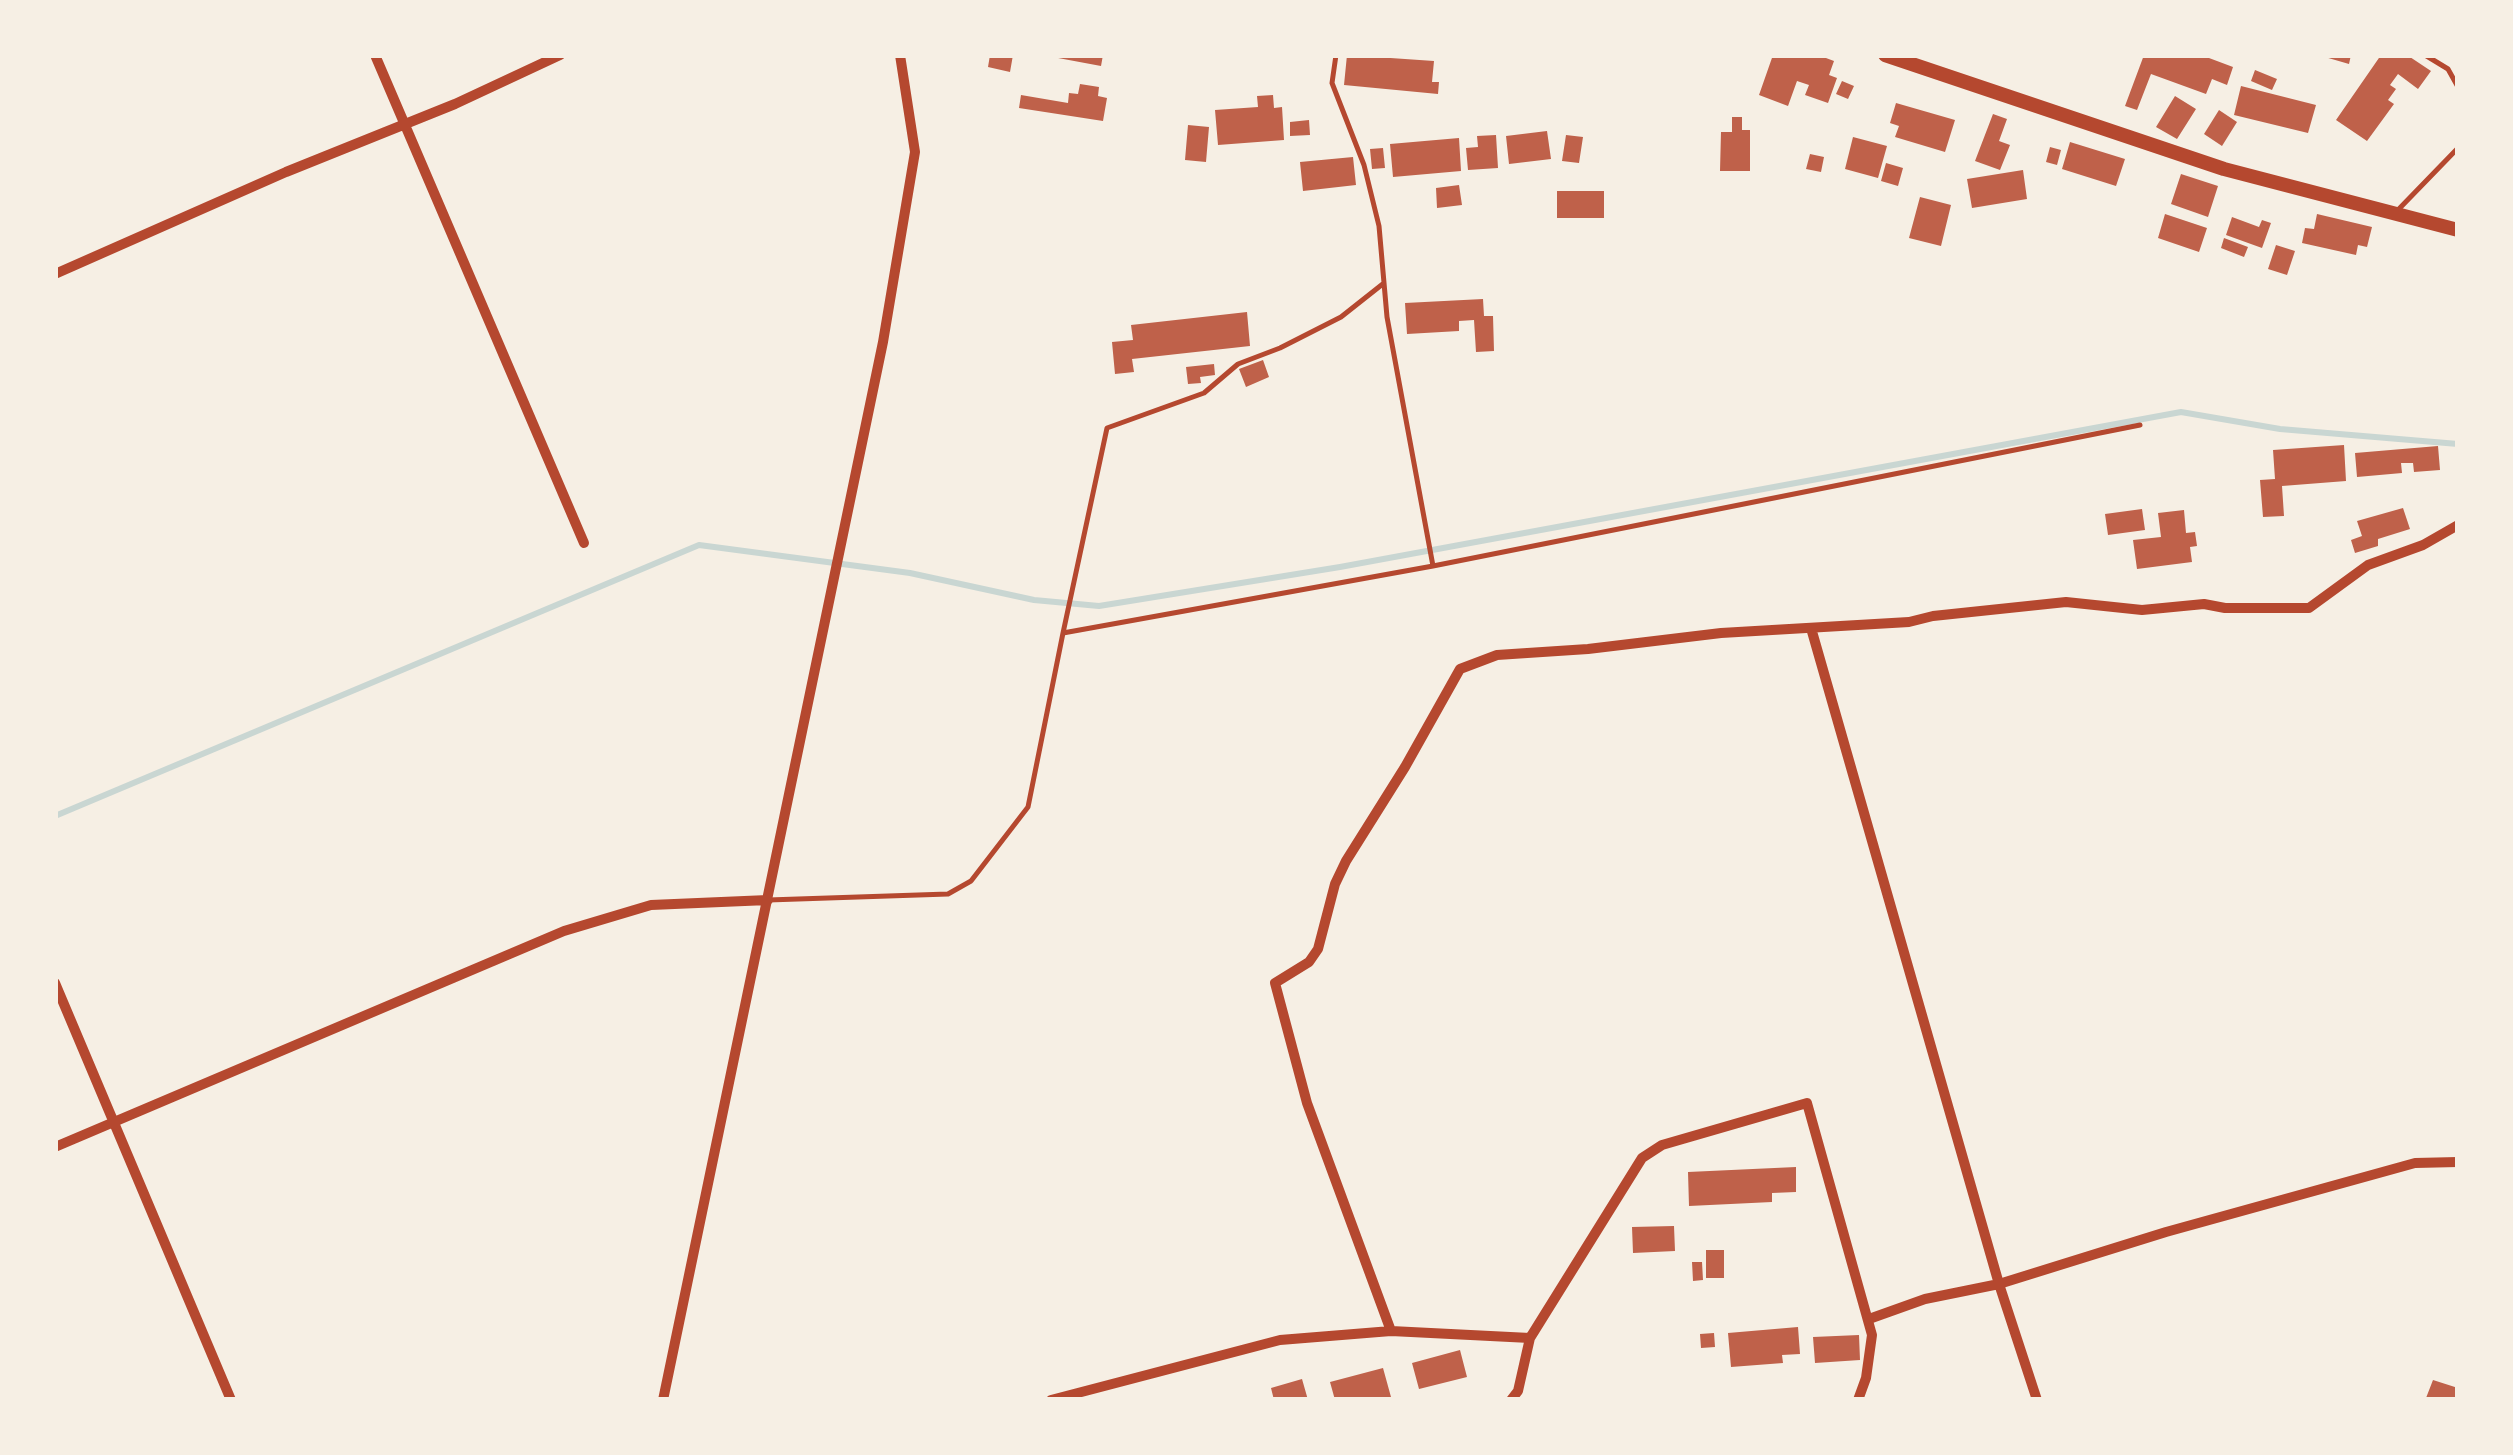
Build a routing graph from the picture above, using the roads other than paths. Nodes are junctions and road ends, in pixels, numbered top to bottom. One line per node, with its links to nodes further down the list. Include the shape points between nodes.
1 (375, 55): 8 (street)
2 (560, 55): 8 (street)
3 (900, 55): 20 (street, via 915,152 883,342)
4 (1336, 55): 13 (lane, via 1332,83 1364,165)
5 (1885, 55): 10 (street, via 2224,169)
6 (2425, 55): 7 (lane, via 2448,69)
7 (2458, 87)
8 (405, 122): 12 (street); 16 (street)
9 (2458, 148): 10 (lane)
10 (2393, 215): 11 (street)
11 (2458, 232)
12 (55, 274)
13 (1384, 283): 17 (lane); 19 (lane, via 1340,317 1238,364 1204,393 1107,428)
14 (2140, 425): 17 (lane)
15 (2458, 525): 18 (street, via 2368,565 2310,608 2204,604 2142,610 2066,602)
16 (584, 543)
17 (1432, 566): 19 (lane)
18 (1811, 628): 25 (street); 27 (street, via 1497,655 1460,669 1448,686 1334,884 1318,949 1275,983 1306,1104)
19 (1064, 634): 20 (lane, via 1028,807 971,881 948,894)
20 (768, 900): 22 (street, via 651,906 564,931); 30 (street)
21 (55, 983): 22 (street)
22 (114, 1123): 23 (street); 29 (street)
23 (55, 1146)
24 (2458, 1162): 25 (street, via 2416,1164)
25 (1999, 1284): 26 (street); 34 (street)
26 (1869, 1318): 28 (street, via 1807,1103 1662,1144 1642,1158); 33 (street, via 1872,1348)
27 (1391, 1331): 28 (street); 31 (street, via 1280,1340)
28 (1530, 1338): 32 (street)
29 (231, 1400)
30 (663, 1400)
31 (1051, 1400)
32 (1510, 1400)
33 (1858, 1400)
34 (2037, 1400)

